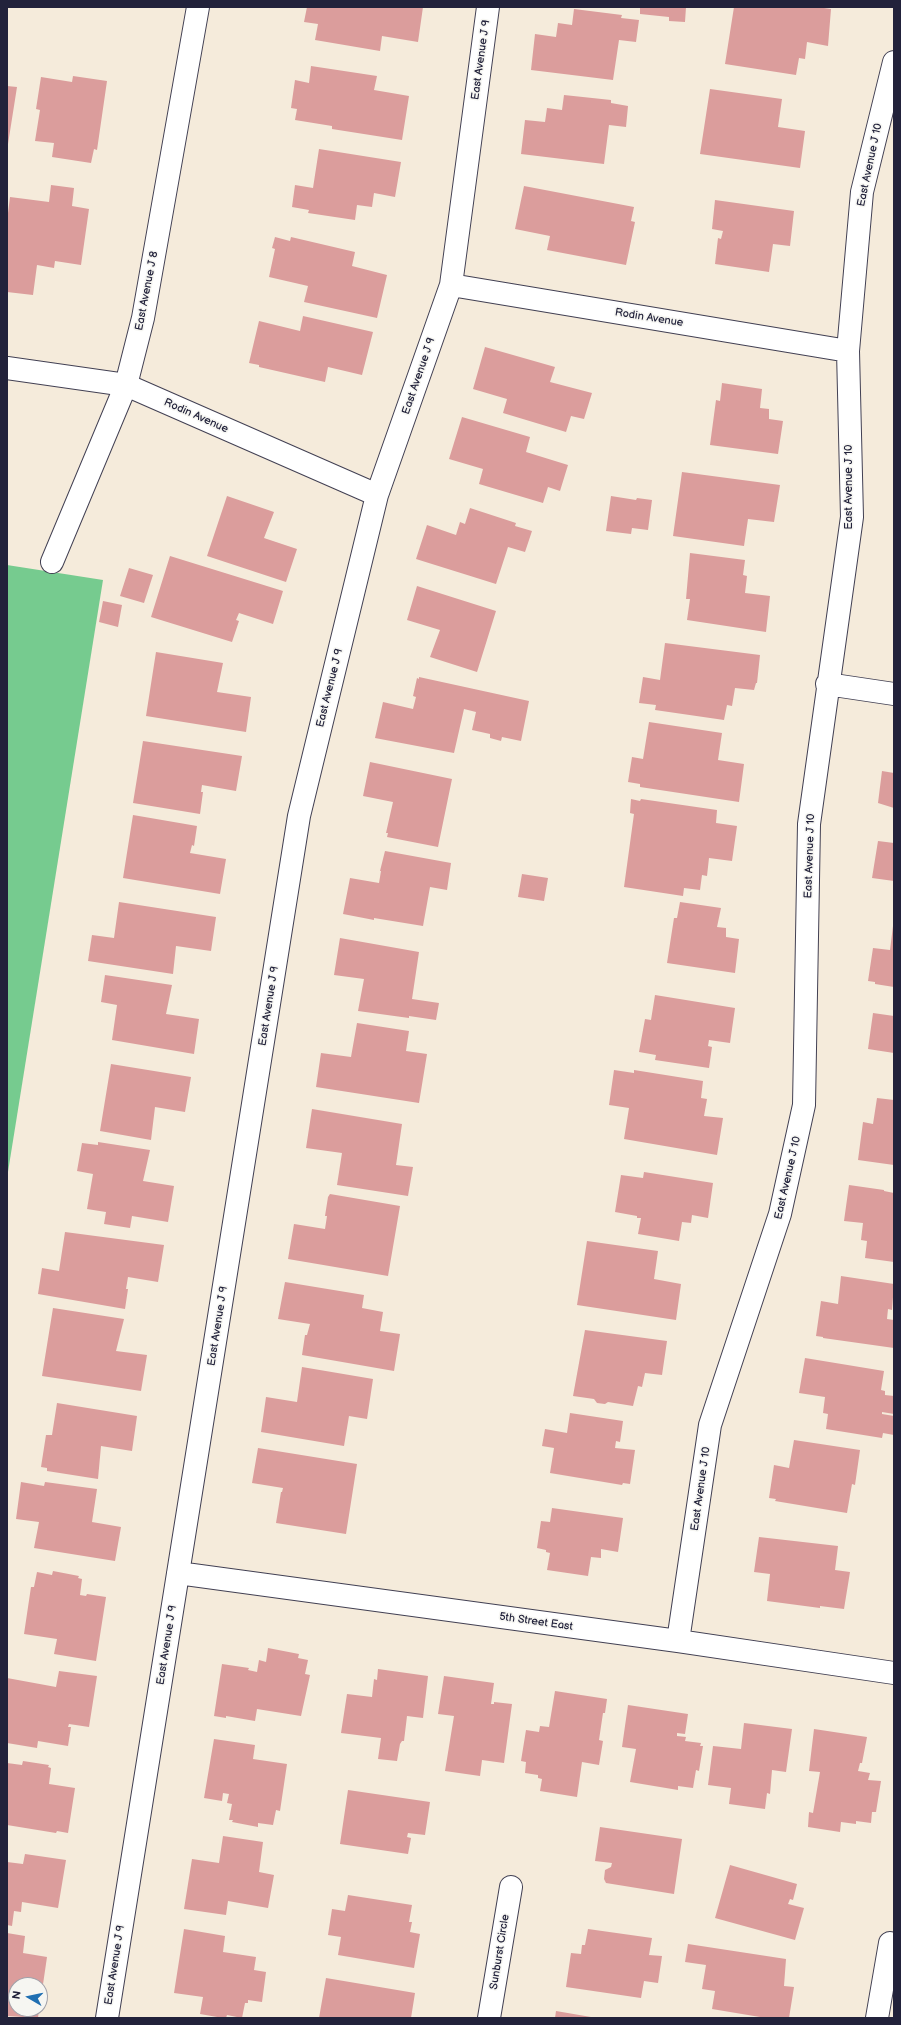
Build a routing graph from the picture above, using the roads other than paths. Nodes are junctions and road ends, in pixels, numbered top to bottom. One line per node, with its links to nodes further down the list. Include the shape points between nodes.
1 (198, 7): 7 (street, East Avenue J 8, via 143,318)
2 (488, 7): 4 (street, East Avenue J 9)
3 (894, 62): 5 (street, East Avenue J 10, via 862,192)
4 (451, 285): 5 (street, Rodin Avenue); 8 (street, East Avenue J 9)
5 (848, 351): 10 (street, East Avenue J 10, via 852,517)
6 (7, 368): 7 (street, Rodin Avenue)
7 (126, 385): 8 (street, Rodin Avenue); 9 (street, East Avenue J 8)
8 (377, 495): 12 (street, East Avenue J 9, via 299,816)
9 (52, 562)
10 (827, 684): 11 (street); 13 (street, East Avenue J 10, via 809,824 804,1105 780,1214 710,1425)
11 (894, 694)
12 (178, 1573): 13 (street, 5th Street East); 17 (street, East Avenue J 9)
13 (678, 1641): 14 (street, 5th Street East)
14 (894, 1673)
15 (511, 1887): 18 (street, Sunburst Circle)
16 (890, 1943): 19 (street)
17 (107, 2018)
18 (489, 2018)
19 (877, 2018)

